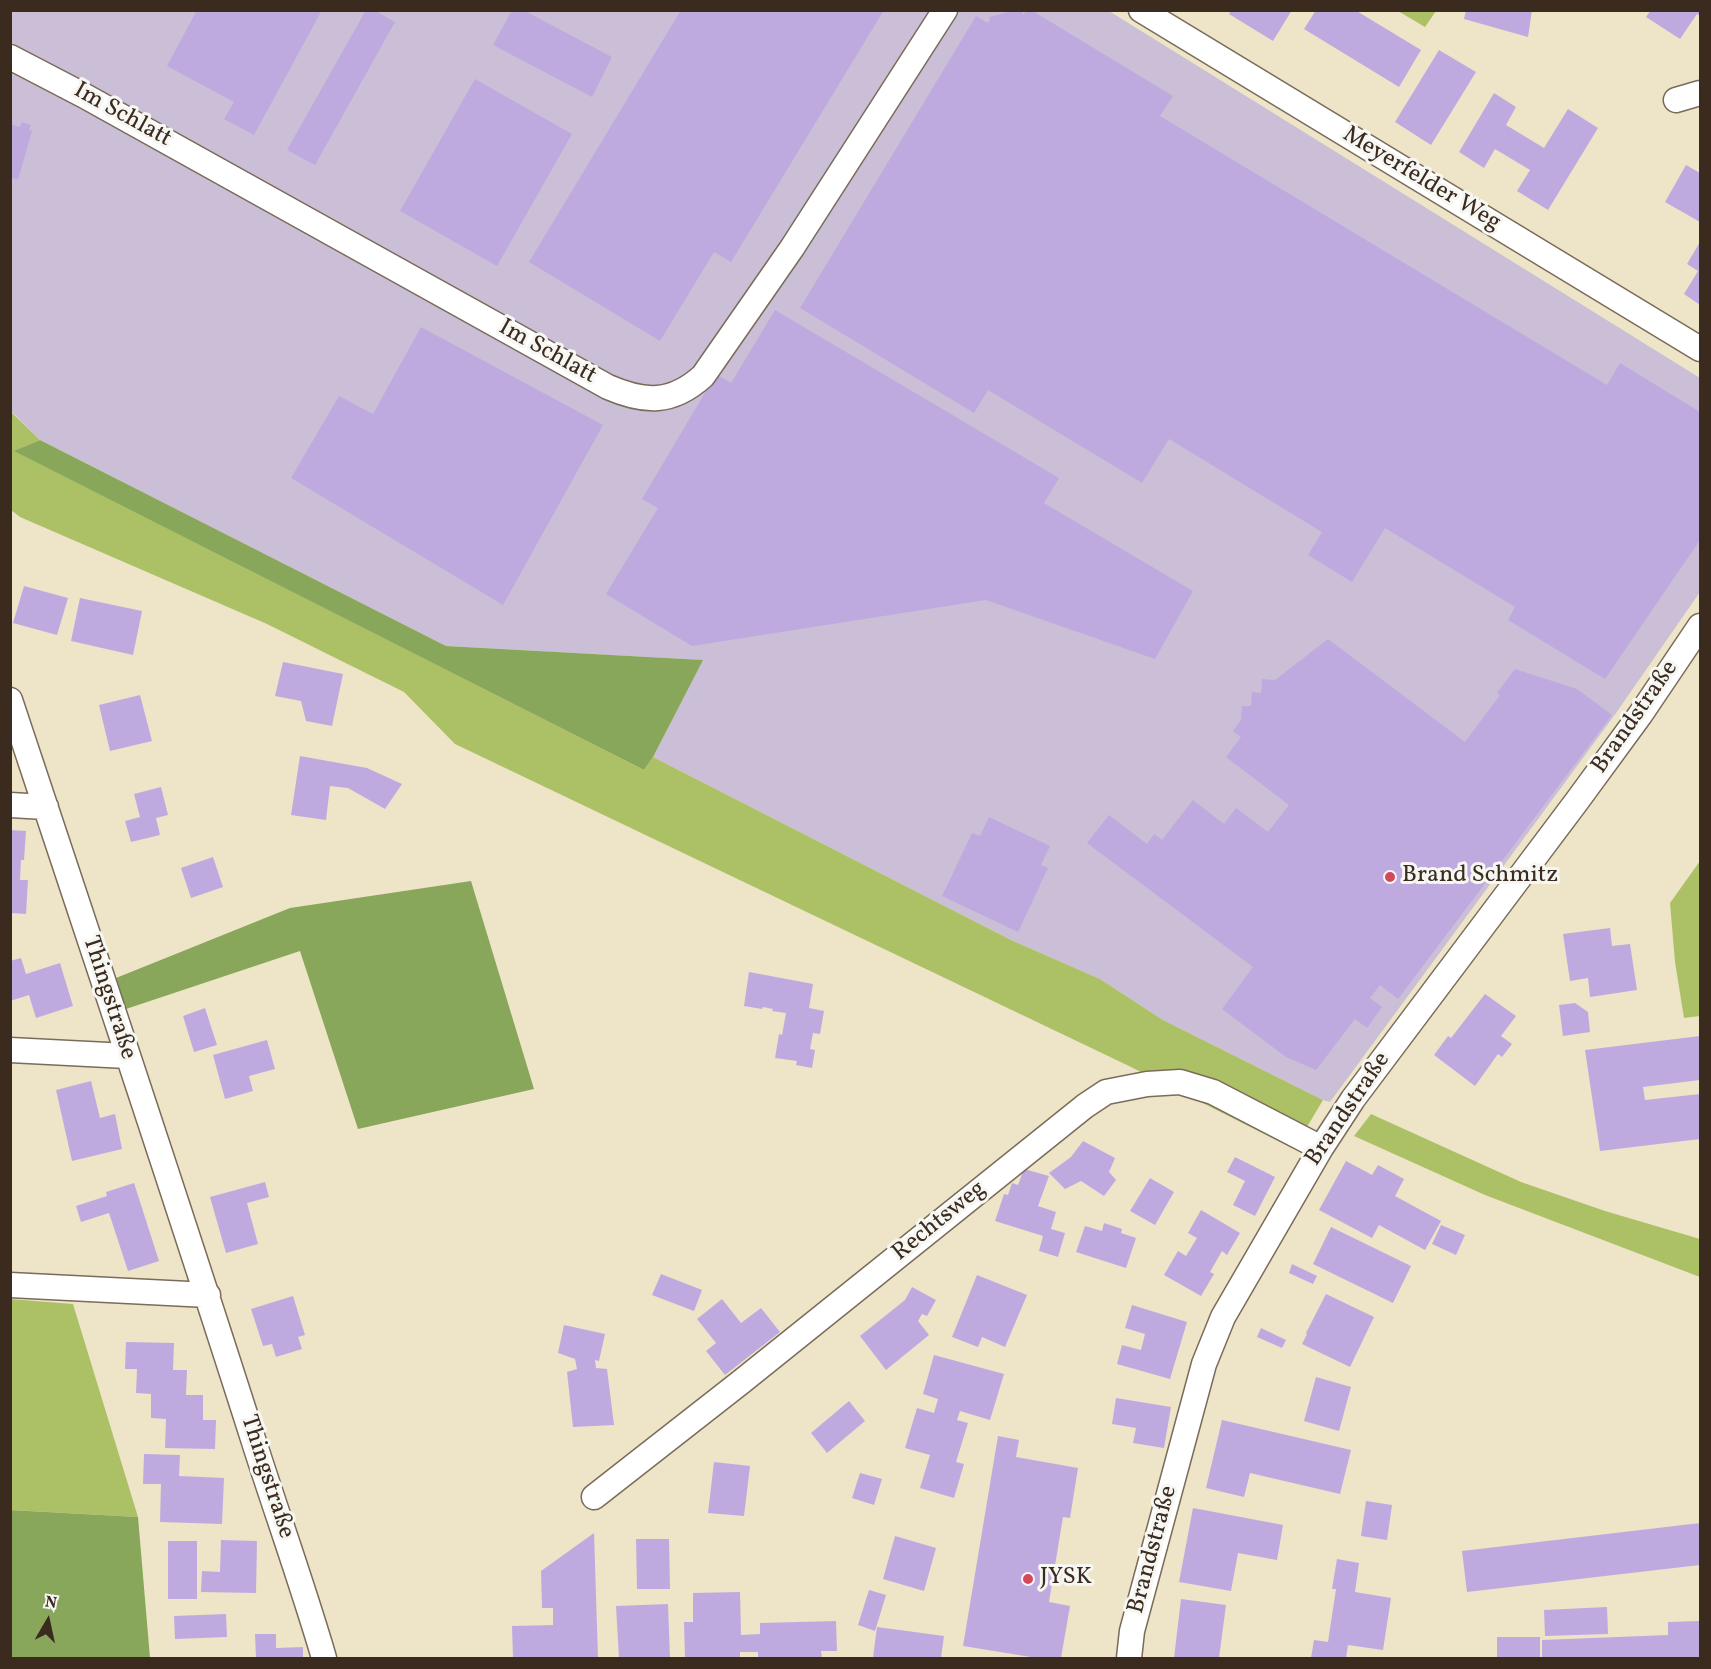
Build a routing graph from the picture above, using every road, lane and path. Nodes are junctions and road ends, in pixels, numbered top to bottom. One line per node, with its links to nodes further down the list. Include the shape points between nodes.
1 (945, 10): 3 (street, Im Schlatt, via 792,248 703,376 690,388 654,400 608,387)
2 (1142, 10): 6 (street, Meyerfelder Weg)
3 (10, 57)
4 (1701, 93): 5 (street)
5 (1676, 100)
6 (1701, 349)
7 (1701, 626): 13 (street, Brandstraße, via 1640,715 1358,1092)
8 (10, 700): 10 (street, Thingstraße)
9 (10, 805): 10 (street)
10 (46, 807): 12 (street, Thingstraße)
11 (10, 1050): 12 (street)
12 (127, 1056): 15 (street, Thingstraße)
13 (1321, 1148): 16 (street, Rechtsweg, via 1213,1092 1180,1082 1106,1092); 18 (street, Brandstraße, via 1223,1317 1204,1364 1132,1631)
14 (10, 1286): 15 (street)
15 (208, 1295): 17 (street, Thingstraße)
16 (594, 1497)
17 (324, 1659)
18 (1129, 1659)

